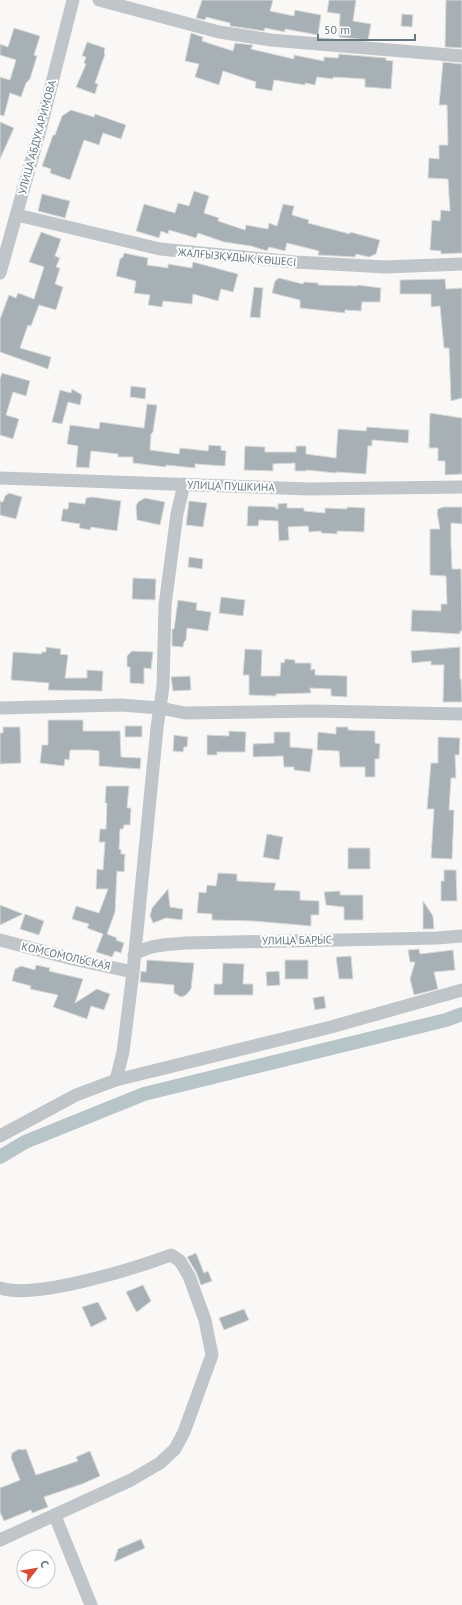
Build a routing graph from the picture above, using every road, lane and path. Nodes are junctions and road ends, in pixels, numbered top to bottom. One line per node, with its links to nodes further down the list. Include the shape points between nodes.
1 (73, 0): 4 (street, УЛИЦА АБДУКАРИМОВА)
2 (99, 0): 3 (street, via 213,30 271,40)
3 (462, 56)
4 (17, 215): 5 (street, УЛИЦА АБДУКАРИМОВА); 6 (street, ЖАЛҒЫЗҚҰДЫҚ КӨШЕСІ, via 160,249 295,262 386,267)
5 (5, 235): 7 (street, УЛИЦА АБДУКАРИМОВА)
6 (462, 264)
7 (0, 273)
8 (0, 478): 9 (street, УЛИЦА ПУШКИНА)
9 (184, 484): 10 (street, УЛИЦА ПУШКИНА, via 309,489); 12 (street, via 177,514 165,605)
10 (462, 486)
11 (0, 708): 12 (street, via 122,705)
12 (160, 708): 13 (street, via 185,713 314,711); 16 (street)
13 (462, 714)
14 (462, 936): 16 (street, УЛИЦА БАРЫС, via 185,943 152,946)
15 (0, 940): 17 (street, КОМСОМОЛЬСКАЯ)
16 (134, 955): 17 (street)
17 (133, 972): 19 (street)
18 (462, 990): 19 (street, via 331,1027)
19 (116, 1080): 20 (street, via 76,1095)
20 (0, 1136)
21 (0, 1288): 22 (street, via 8,1291 30,1290 63,1285 171,1255 180,1261 189,1276 205,1320 212,1355 187,1425 175,1449 160,1463 131,1480)
22 (55, 1516): 23 (street); 24 (street)
23 (0, 1540)
24 (91, 1605)

